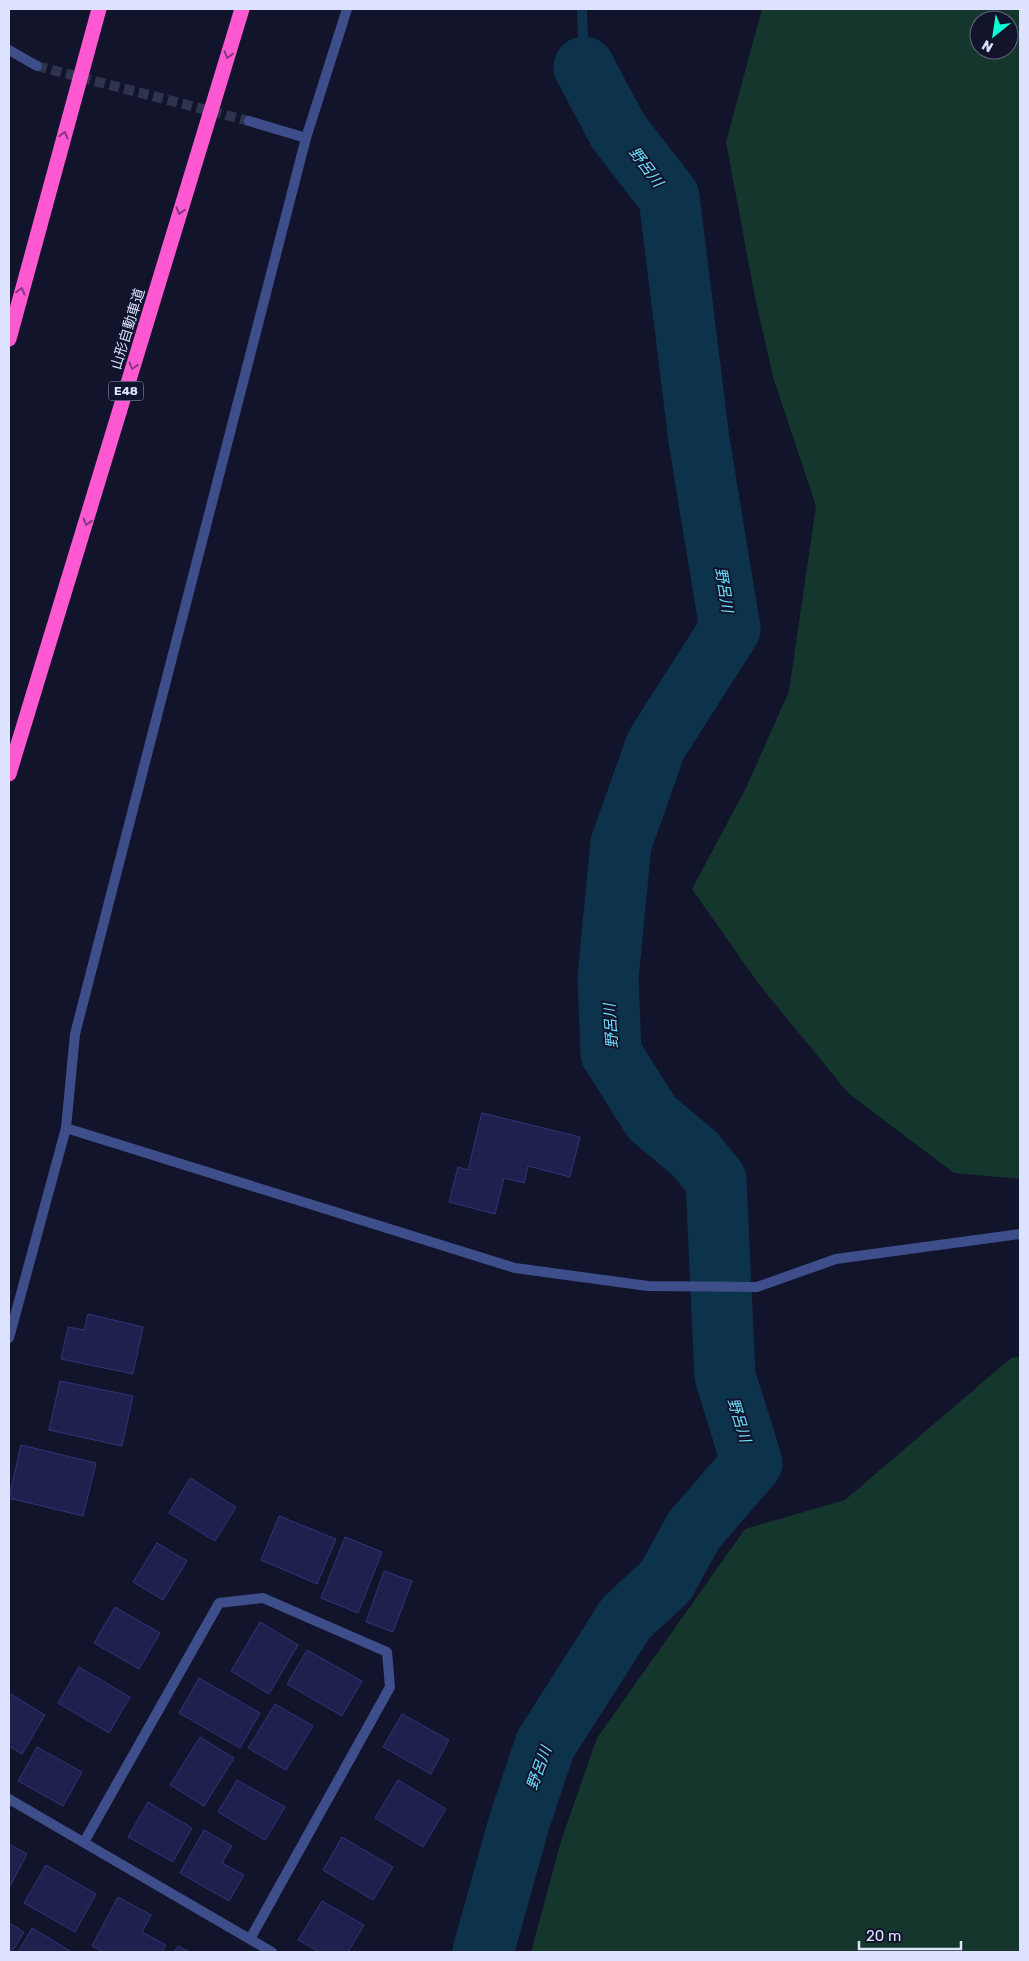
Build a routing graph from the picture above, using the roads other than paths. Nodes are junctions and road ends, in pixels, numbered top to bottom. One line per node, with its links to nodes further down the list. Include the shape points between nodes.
1 (99, 9): 8 (highway, one-way to 1)
2 (242, 9): 9 (highway, 山形自動車道 / E48, one-way to 9)
3 (347, 9): 7 (street)
4 (9, 50): 5 (street)
5 (37, 66)
6 (249, 120): 7 (street)
7 (306, 138): 10 (street, via 75,1034)
8 (9, 338)
9 (9, 774)
10 (66, 1128): 11 (street, via 515,1268 648,1286 757,1288 836,1259); 12 (street)
11 (1020, 1234)
12 (9, 1338)
13 (9, 1799): 14 (street)
14 (84, 1842): 15 (street); 15 (street, via 218,1602 264,1598 386,1652 390,1687)
15 (250, 1939): 16 (street)
16 (272, 1952)

